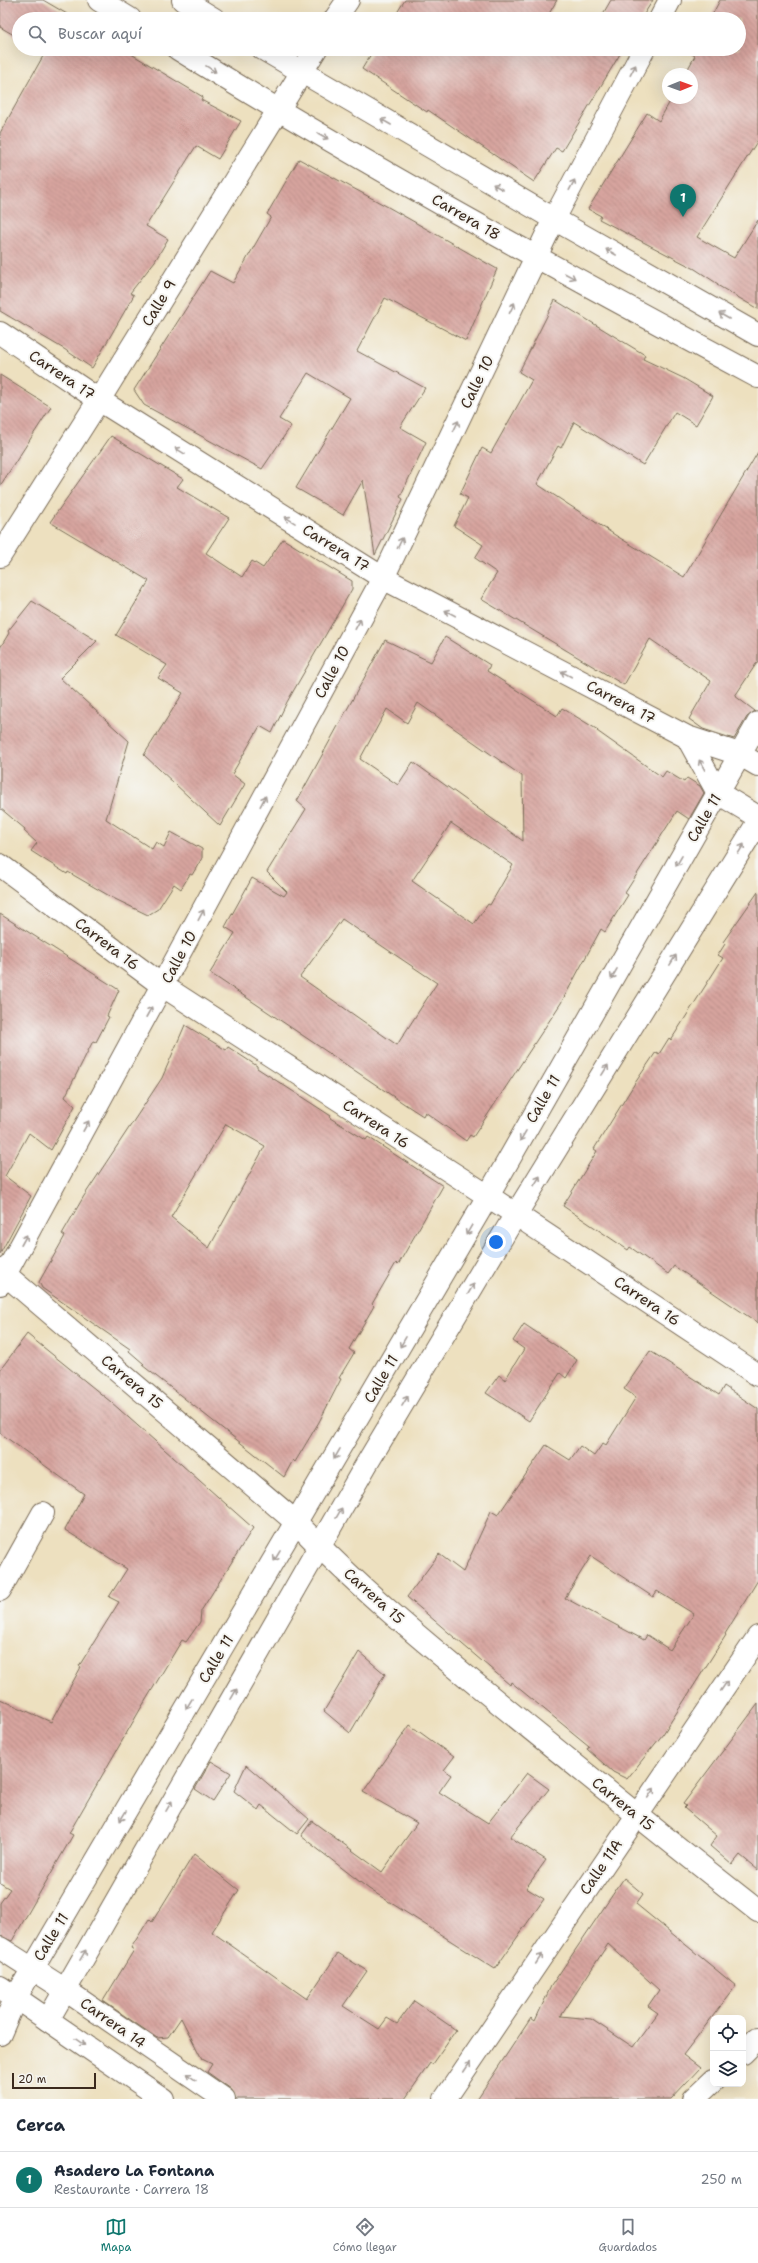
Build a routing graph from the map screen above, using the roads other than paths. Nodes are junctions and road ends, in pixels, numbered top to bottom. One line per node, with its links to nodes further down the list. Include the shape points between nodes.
1 (99, 0): 5 (street)
2 (183, 0): 6 (street)
3 (348, 0): 7 (street)
4 (670, 0): 8 (street)
5 (119, 12)
6 (203, 12)
7 (340, 12)
8 (664, 12)
9 (189, 56): 14 (street, Carrera 18, one-way to 14)
10 (275, 56): 13 (street)
11 (311, 56): 13 (street, Calle 9)
12 (640, 56): 15 (street, Calle 10, one-way to 12)
13 (301, 72): 14 (street, Calle 9); 15 (street, one-way to 13)
14 (277, 110): 16 (street, Carrera 18, one-way to 16); 20 (street, Calle 9)
15 (554, 219): 16 (street, Calle 10); 18 (street, one-way to 15)
16 (536, 258): 19 (street, Carrera 18, one-way to 19); 22 (street, Calle 10, one-way to 16)
17 (0, 333): 20 (street, Carrera 17)
18 (758, 335)
19 (758, 377)
20 (99, 400): 21 (street, Calle 9); 22 (street, Carrera 17, one-way to 20)
21 (0, 556)
22 (383, 578): 24 (street, Carrera 17, one-way to 22); 31 (street, Calle 10, one-way to 22)
23 (758, 723): 25 (street, Calle 11)
24 (687, 737): 25 (street, Carrera 17); 27 (street, one-way to 24)
25 (739, 754): 26 (street, Carrera 17); 27 (street, Calle 11)
26 (758, 765)
27 (718, 793): 28 (street); 32 (street, Calle 11, one-way to 32)
28 (758, 817)
29 (758, 822): 33 (street, Calle 11, one-way to 29)
30 (0, 865): 31 (street, Carrera 16)
31 (163, 986): 32 (street, Carrera 16); 34 (street, Calle 10, one-way to 31)
32 (488, 1196): 33 (street, Carrera 16); 37 (street, Calle 11, one-way to 37)
33 (516, 1214): 35 (street, Carrera 16); 38 (street, Calle 11, one-way to 33)
34 (2, 1276): 37 (street, Carrera 15)
35 (758, 1374)
36 (43, 1513): 39 (street)
37 (297, 1523): 38 (street, Carrera 15); 44 (street, Calle 11, one-way to 44)
38 (319, 1547): 41 (street, Carrera 15, via 439,1654); 45 (street, Calle 11, one-way to 38)
39 (0, 1590)
40 (758, 1637): 41 (street, Calle 11A, one-way to 40)
41 (636, 1815): 42 (street, Carrera 15); 54 (street, Calle 11A, one-way to 41)
42 (758, 1911)
43 (0, 1948): 44 (street, Carrera 14)
44 (33, 1968): 45 (street, Carrera 14); 46 (street, Calle 11)
45 (64, 1989): 47 (street, Calle 11); 53 (street, Carrera 14, one-way to 45)
46 (8, 1992): 47 (street); 48 (street, Calle 11)
47 (48, 2020): 52 (street, one-way to 52)
48 (0, 2034)
49 (758, 2038): 50 (street)
50 (745, 2051)
51 (710, 2084): 55 (street)
52 (163, 2099)
53 (224, 2099)
54 (445, 2099)
55 (694, 2099)

